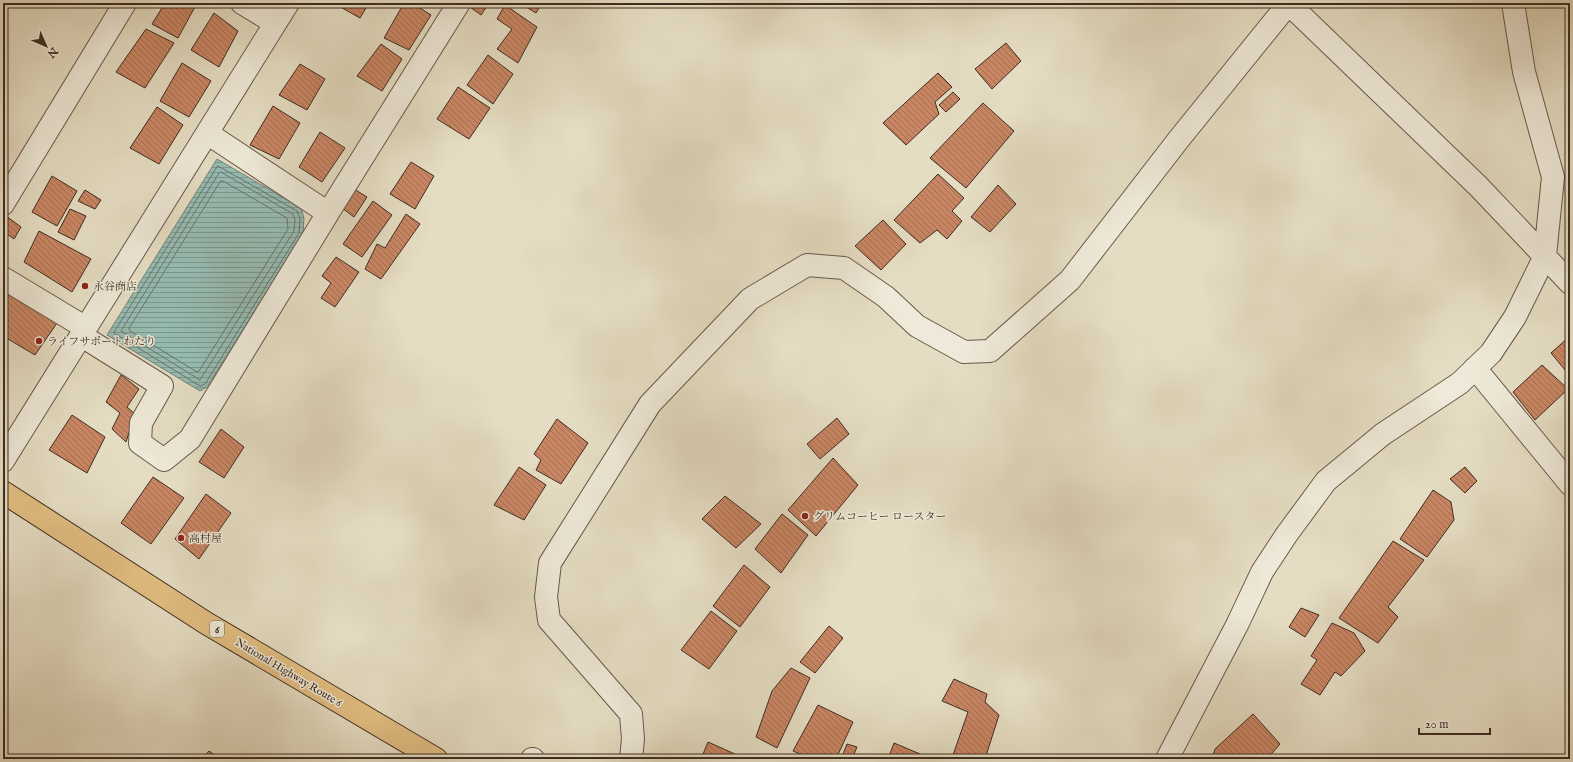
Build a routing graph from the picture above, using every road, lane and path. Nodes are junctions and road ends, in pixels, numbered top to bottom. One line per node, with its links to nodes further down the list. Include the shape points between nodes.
1 (124, 3): 9 (street)
2 (242, 3): 7 (street)
3 (288, 3): 7 (street)
4 (459, 3): 10 (street)
5 (1289, 3): 11 (street, via 1478,186); 20 (street, via 1070,280 990,351 964,352 923,330 886,297 844,268 807,265 750,299 650,404 550,563 546,597 549,620 631,714)
6 (1513, 3): 11 (street, via 1524,72 1553,176)
7 (275, 23): 8 (street)
8 (208, 133): 10 (street); 14 (street)
9 (3, 204)
10 (328, 213): 14 (street, via 190,439 164,460 140,443 141,423 162,386)
11 (1544, 256): 13 (street); 15 (street, via 1516,317 1491,353)
12 (3, 278): 14 (street)
13 (1570, 283)
14 (84, 332): 16 (street)
15 (1475, 368): 17 (street); 21 (street, via 1460,383 1383,434 1326,481 1262,572 1238,624)
16 (3, 461)
17 (1570, 484)
18 (3, 492): 19 (highway, National Highway Route 6 / 6, via 206,622)
19 (436, 759)
20 (631, 759)
21 (1167, 759)

